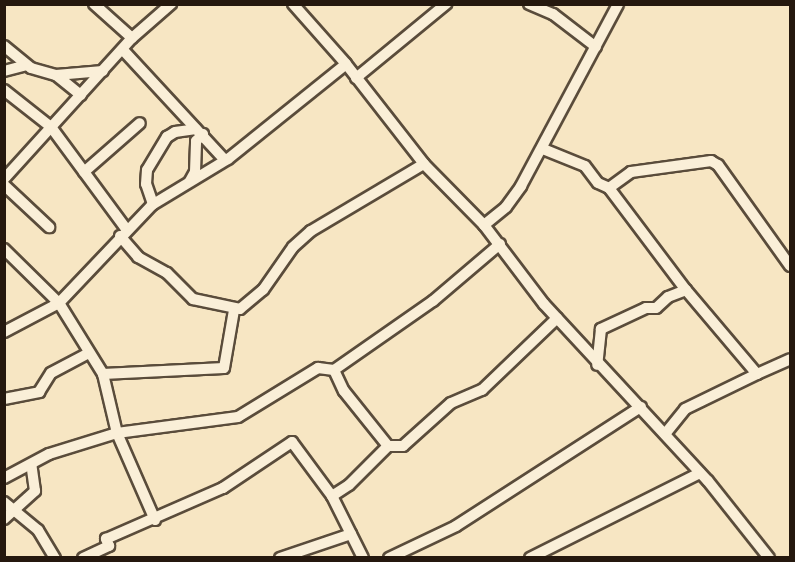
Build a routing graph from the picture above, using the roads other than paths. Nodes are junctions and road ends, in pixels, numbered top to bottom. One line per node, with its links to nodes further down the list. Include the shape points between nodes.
1 (94, 4): 8 (street)
2 (171, 4): 8 (street)
3 (293, 4): 7 (street)
4 (446, 4): 17 (street)
5 (529, 4): 10 (street, via 553,14)
6 (618, 4): 10 (street)
7 (305, 9): 12 (street)
8 (132, 38): 11 (street)
9 (4, 46): 13 (street)
10 (596, 48): 23 (street)
11 (123, 50): 15 (street); 22 (street)
12 (346, 64): 17 (street); 24 (street)
13 (26, 65): 14 (street); 16 (street)
14 (4, 71)
15 (103, 71): 16 (street); 19 (street)
16 (56, 75): 19 (street)
17 (356, 78): 25 (street)
18 (4, 90): 21 (street)
19 (81, 95): 21 (street)
20 (140, 123): 26 (street)
21 (51, 127): 26 (street); 27 (street)
22 (199, 131): 24 (street); 28 (street, via 195,172); 30 (street, via 175,132 167,137 147,170 146,184)
23 (543, 149): 29 (street, via 585,166 598,183); 31 (street, via 506,207)
24 (225, 160): 28 (street)
25 (424, 164): 31 (street); 39 (street, via 311,231 293,247 252,301)
26 (84, 172): 33 (street)
27 (5, 180): 32 (street)
28 (190, 181): 30 (street)
29 (609, 188): 36 (street, via 631,172 711,161 718,165); 37 (street)
30 (153, 204): 33 (street)
31 (484, 225): 34 (street)
32 (49, 227)
33 (124, 233): 38 (street); 39 (street, via 138,257 167,273 193,299)
34 (500, 244): 40 (street); 45 (street, via 433,300)
35 (4, 249): 38 (street)
36 (790, 266)
37 (686, 290): 44 (street, via 668,297 656,308 646,308 601,329); 47 (street)
38 (58, 303): 41 (street); 42 (street)
39 (234, 310): 46 (street, via 224,368)
40 (557, 318): 44 (street); 52 (street, via 482,390 451,403 403,446)
41 (4, 332)
42 (90, 353): 46 (street); 48 (street, via 51,373 39,392)
43 (790, 359): 47 (street)
44 (597, 365): 49 (street)
45 (334, 370): 50 (street, via 318,368 238,417); 52 (street, via 344,390)
46 (103, 374): 50 (street)
47 (756, 374): 51 (street, via 685,409)
48 (4, 399)
49 (641, 407): 51 (street); 67 (street, via 456,526)
50 (117, 433): 53 (street); 59 (street)
51 (665, 434): 54 (street)
52 (388, 446): 56 (street, via 349,485)
53 (31, 464): 55 (street); 57 (street, via 35,491)
54 (700, 472): 68 (street); 69 (street)
55 (4, 478)
56 (332, 496): 59 (street, via 292,442 223,488); 60 (street)
57 (9, 506): 58 (street); 62 (street, via 38,530)
58 (4, 519)
59 (155, 520): 61 (street, via 106,539)
60 (351, 534): 65 (street); 66 (street)
61 (109, 546): 63 (street); 64 (street)
62 (55, 558)
63 (83, 558)
64 (112, 558)
65 (280, 558)
66 (363, 558)
67 (390, 558)
68 (530, 558)
69 (770, 558)

